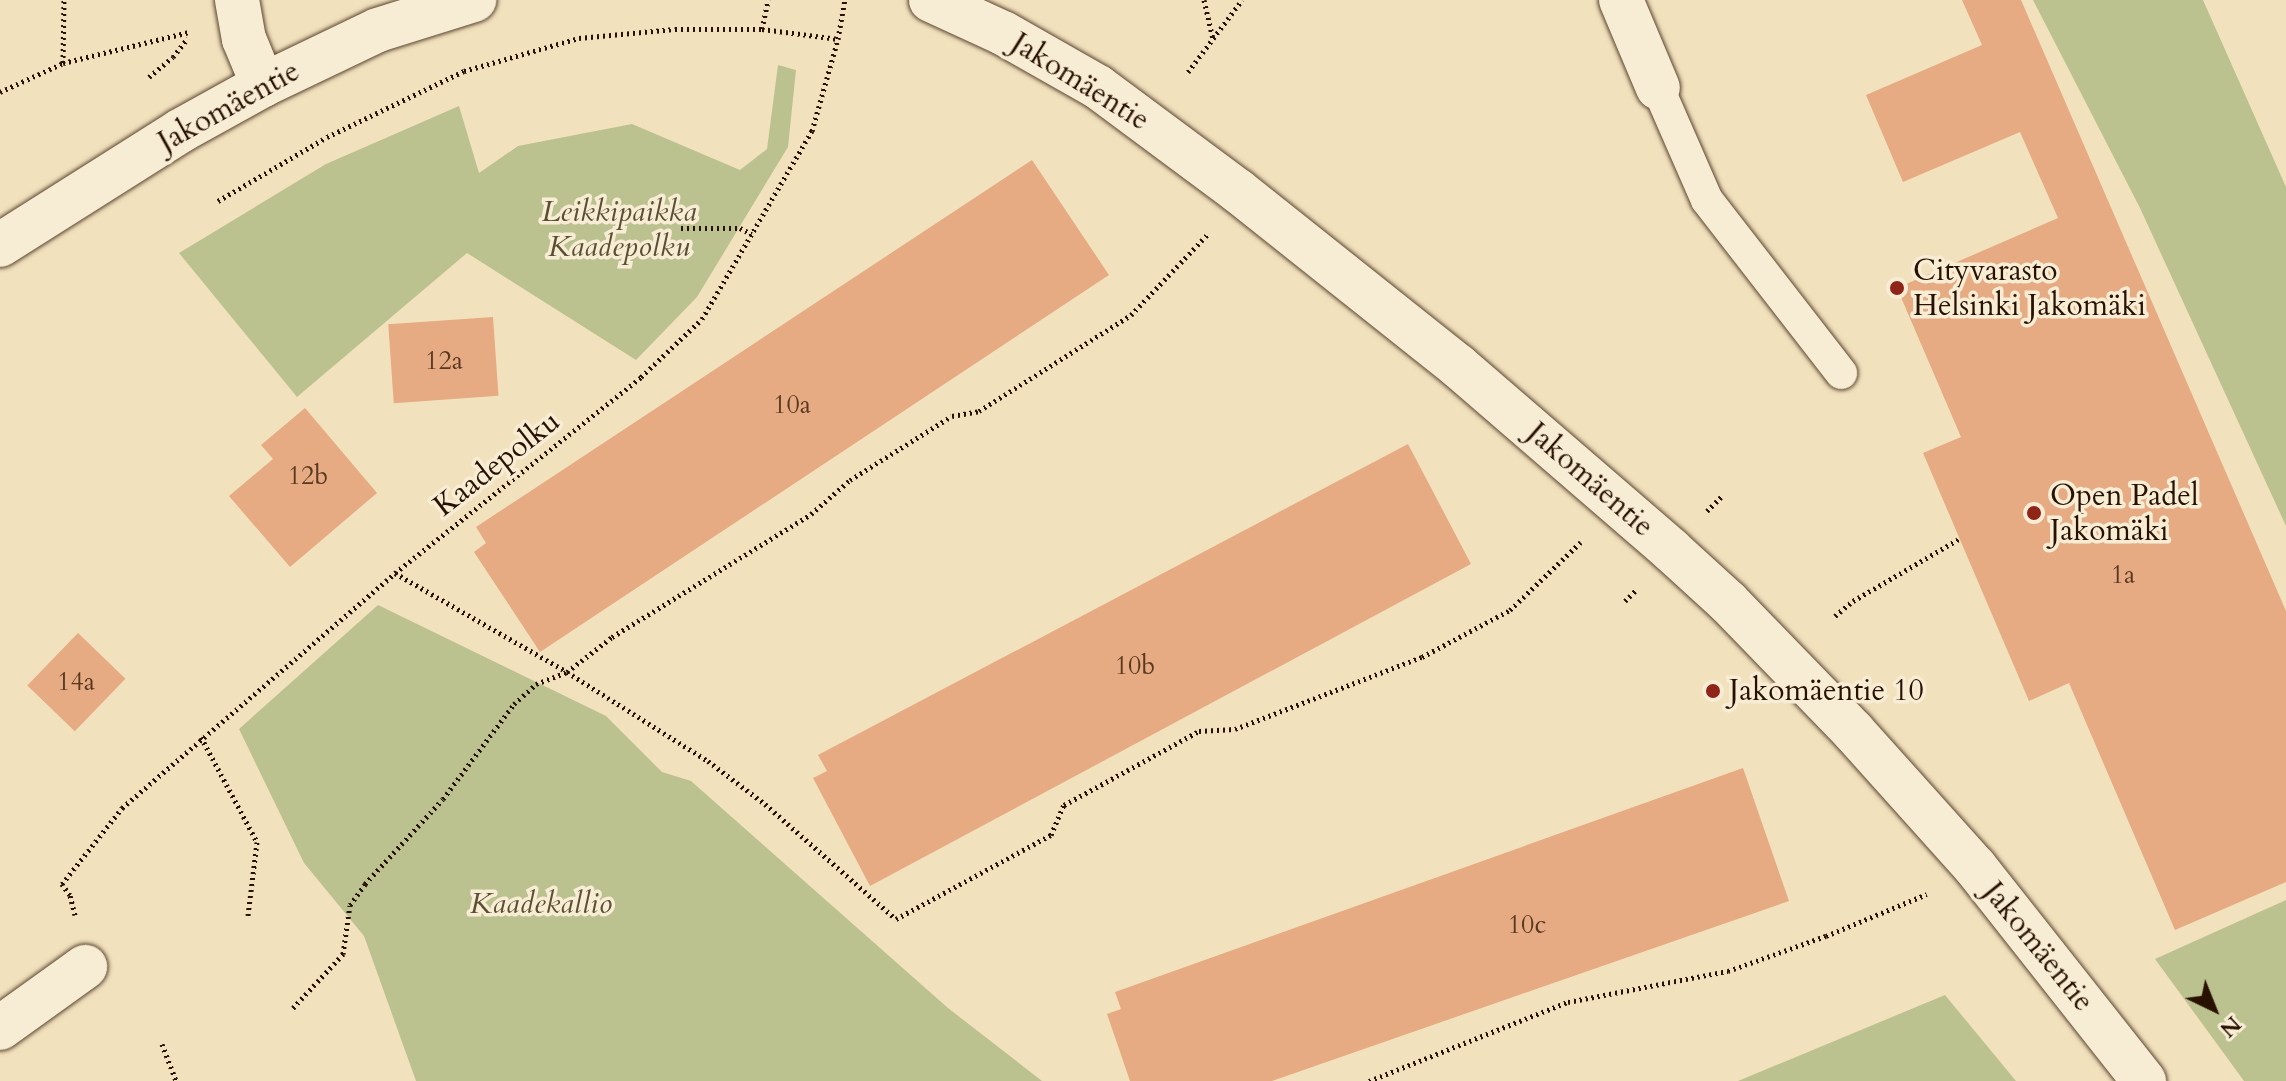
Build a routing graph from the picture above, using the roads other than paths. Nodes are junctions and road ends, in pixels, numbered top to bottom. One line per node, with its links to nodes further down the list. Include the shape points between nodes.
1 (237, 0): 5 (street, via 244,39)
2 (474, 0): 5 (street, Jakomäentie, via 378,30)
3 (931, 0): 11 (street, Jakomäentie, via 1098,87 1238,191 1458,366 1728,602 1975,867)
4 (1621, 0): 6 (street)
5 (263, 85): 7 (street, Jakomäentie)
6 (1658, 88): 8 (lane, via 1707,200)
7 (0, 245)
8 (1841, 373)
9 (85, 967): 10 (street)
10 (0, 1028)
11 (2144, 1081)

